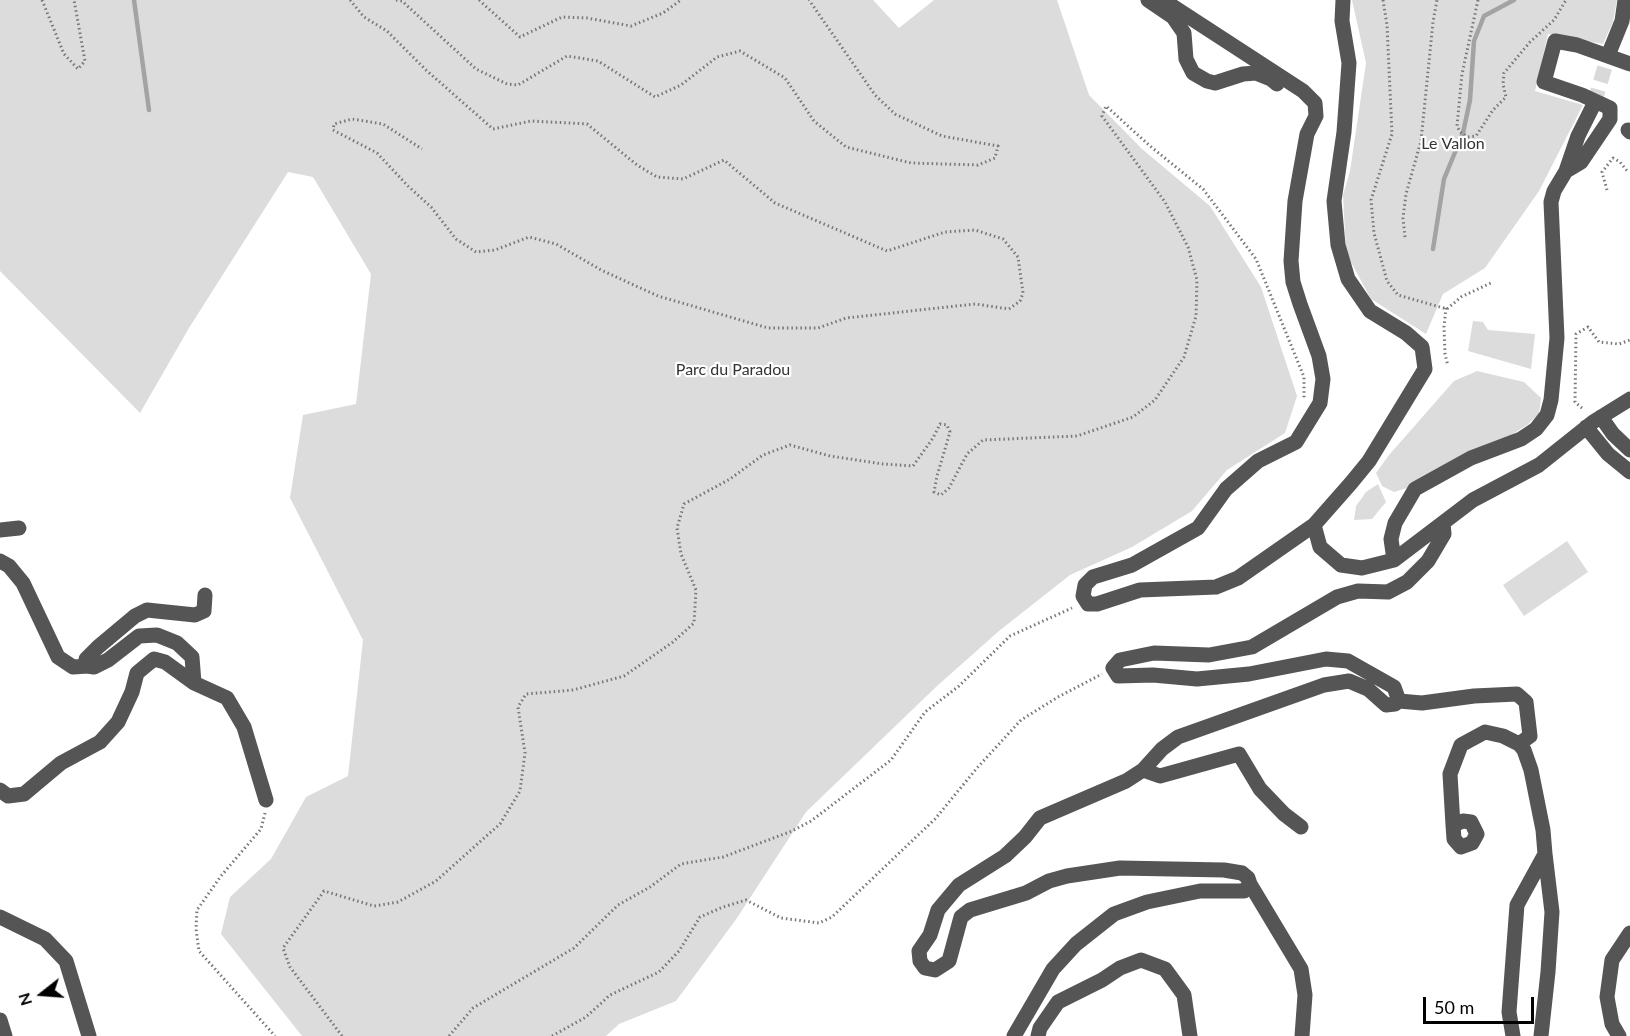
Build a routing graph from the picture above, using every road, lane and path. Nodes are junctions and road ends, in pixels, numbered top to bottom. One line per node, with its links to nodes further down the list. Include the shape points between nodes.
1 (42, 0): 2 (path, via 64,54 78,69 85,61)
2 (74, 0)
3 (350, 0): 20 (path, via 364,17 387,31 493,129 531,122 587,124 657,177 683,179 724,160 775,204 887,251 945,232 975,230 1003,239 1018,257 1023,293 1020,301 1009,309 975,304 846,318 818,328 768,328 658,296 556,244 530,237 495,250 476,252 456,239 432,207 377,153 333,130 333,124 352,119 383,124)
4 (396, 0): 7 (path, via 402,1 476,69 507,84 518,85 567,56 598,61 655,97 681,85 717,57 740,51 785,78 814,122 846,147 911,163 978,165 995,158 998,146 942,136 895,114 875,95)
5 (479, 0): 6 (path, via 520,37 562,17 631,26 663,13)
6 (681, 0)
7 (809, 0)
8 (1149, 0): 19 (street, via 1173,17 1184,33 1186,59 1193,73 1215,83 1256,73)
9 (1163, 0): 19 (street, via 1303,91 1315,103)
10 (1342, 0): 37 (street, via 1349,63 1334,201 1338,245 1348,279 1370,311 1422,346 1425,369 1369,461)
11 (1383, 0): 26 (path, via 1388,25 1392,134 1371,200 1374,233 1387,280 1398,295)
12 (1437, 0): 24 (path, via 1421,141 1406,194)
13 (1479, 0): 14 (path, via 1462,74 1457,126 1468,137 1476,136 1506,97 1504,73 1554,20)
14 (1566, 0)
15 (1624, 0): 16 (street, via 1622,21)
16 (1609, 53)
17 (1630, 64): 21 (street, via 1555,41 1544,82 1610,108 1610,119 1581,162)
18 (1594, 104): 21 (street)
19 (1316, 110): 43 (street, via 1307,134 1295,201 1291,261 1293,282 1319,356 1323,379 1320,403 1296,442 1258,461 1226,489 1198,528 1132,565 1093,577 1085,585)
20 (422, 149)
21 (1566, 171): 40 (street, via 1551,202 1557,338 1547,415 1521,439 1471,458 1415,489 1395,524 1391,539)
22 (1628, 172): 23 (path, via 1612,158 1602,172)
23 (1607, 190)
24 (1405, 237)
25 (1493, 282): 26 (path)
26 (1446, 308): 28 (path)
27 (1630, 340): 31 (path, via 1619,344 1599,342 1588,327 1576,334 1575,402)
28 (1448, 366)
29 (1630, 399): 32 (street)
30 (1304, 400): 62 (path, via 1304,377 1256,259 1203,189 1106,106 1102,116 1165,202 1188,247 1197,280 1196,316 1184,357 1155,400 1133,417 1077,436 983,440 967,454 949,488 940,495 934,492 950,432 947,425 940,424 913,466 830,456 790,445 763,454 730,479 684,504 677,528 681,554 696,590 694,623 624,676 573,690 526,694 518,707 525,753 520,791 500,824 436,881 398,902 374,906 324,891 283,948 290,967)
31 (1582, 408)
32 (1601, 417): 33 (street); 34 (street)
33 (1586, 427): 35 (street, via 1608,454); 36 (street, via 1539,465 1473,500)
34 (1630, 450)
35 (1630, 472)
36 (1443, 523): 40 (street); 45 (street, via 1444,534 1428,561 1407,582 1388,592 1358,591 1336,597 1252,647 1209,655 1154,653 1120,660)
37 (1314, 525): 40 (street, via 1320,547 1341,565 1362,568); 43 (street, via 1238,578 1216,587 1140,590 1097,604)
38 (19, 528): 39 (street)
39 (0, 530)
40 (1394, 560)
41 (0, 561): 44 (street, via 23,583 58,657 74,667)
42 (205, 595): 44 (street, via 204,611 195,615 147,610 135,616 86,659)
43 (1079, 604): 63 (path, via 1010,636 959,686 925,712 891,760 811,820 723,857 681,864 618,905 574,948 473,1008)
44 (87, 666): 46 (street, via 108,660 139,636 157,635 177,643 192,657)
45 (1113, 668): 47 (street, via 1118,676 1197,679 1249,674 1326,659 1348,661 1394,687); 64 (path, via 1021,720 935,819 832,917 819,924 782,918 746,900 723,907 700,917 679,951 659,972 610,995 586,1017)
46 (194, 683): 50 (street, via 165,662 154,660 137,673 118,722 100,742 61,763 24,794 8,796); 51 (street, via 227,698 234,709 244,727)
47 (1399, 701): 48 (street, via 1422,703 1517,694 1526,702 1530,736); 49 (street, via 1386,705 1368,689 1349,681 1324,686 1178,737)
48 (1519, 744): 52 (street, via 1485,732 1461,745 1450,774); 54 (street, via 1531,770)
49 (1143, 770): 53 (street, via 1160,776 1239,754 1260,789); 55 (street, via 1040,819 1005,856 959,885 938,910 930,935 919,951 925,968 935,970 949,961 961,918 970,910 1067,876 1120,868 1224,870 1242,873)
50 (0, 790)
51 (266, 800): 61 (path, via 261,829 197,910 196,929 199,951)
52 (1453, 825)
53 (1301, 827)
54 (1545, 854): 69 (street, via 1517,905 1509,1012); 70 (street, via 1552,912)
55 (1250, 884): 65 (street, via 1244,891 1200,891 1147,902 1114,914 1076,944 1053,969); 68 (street, via 1301,969 1305,995)
56 (0, 917): 60 (street, via 45,939 66,961)
57 (1630, 933): 71 (street, via 1612,960 1607,998 1612,1024)
58 (0, 1020): 59 (street)
59 (5, 1036)
60 (89, 1036)
61 (274, 1036)
62 (342, 1036)
63 (449, 1036)
64 (552, 1036)
65 (1014, 1036)
66 (1038, 1036): 67 (street, via 1058,1002 1141,960 1165,969 1184,995)
67 (1190, 1036)
68 (1302, 1036)
69 (1513, 1036)
70 (1540, 1036)
71 (1619, 1036)

